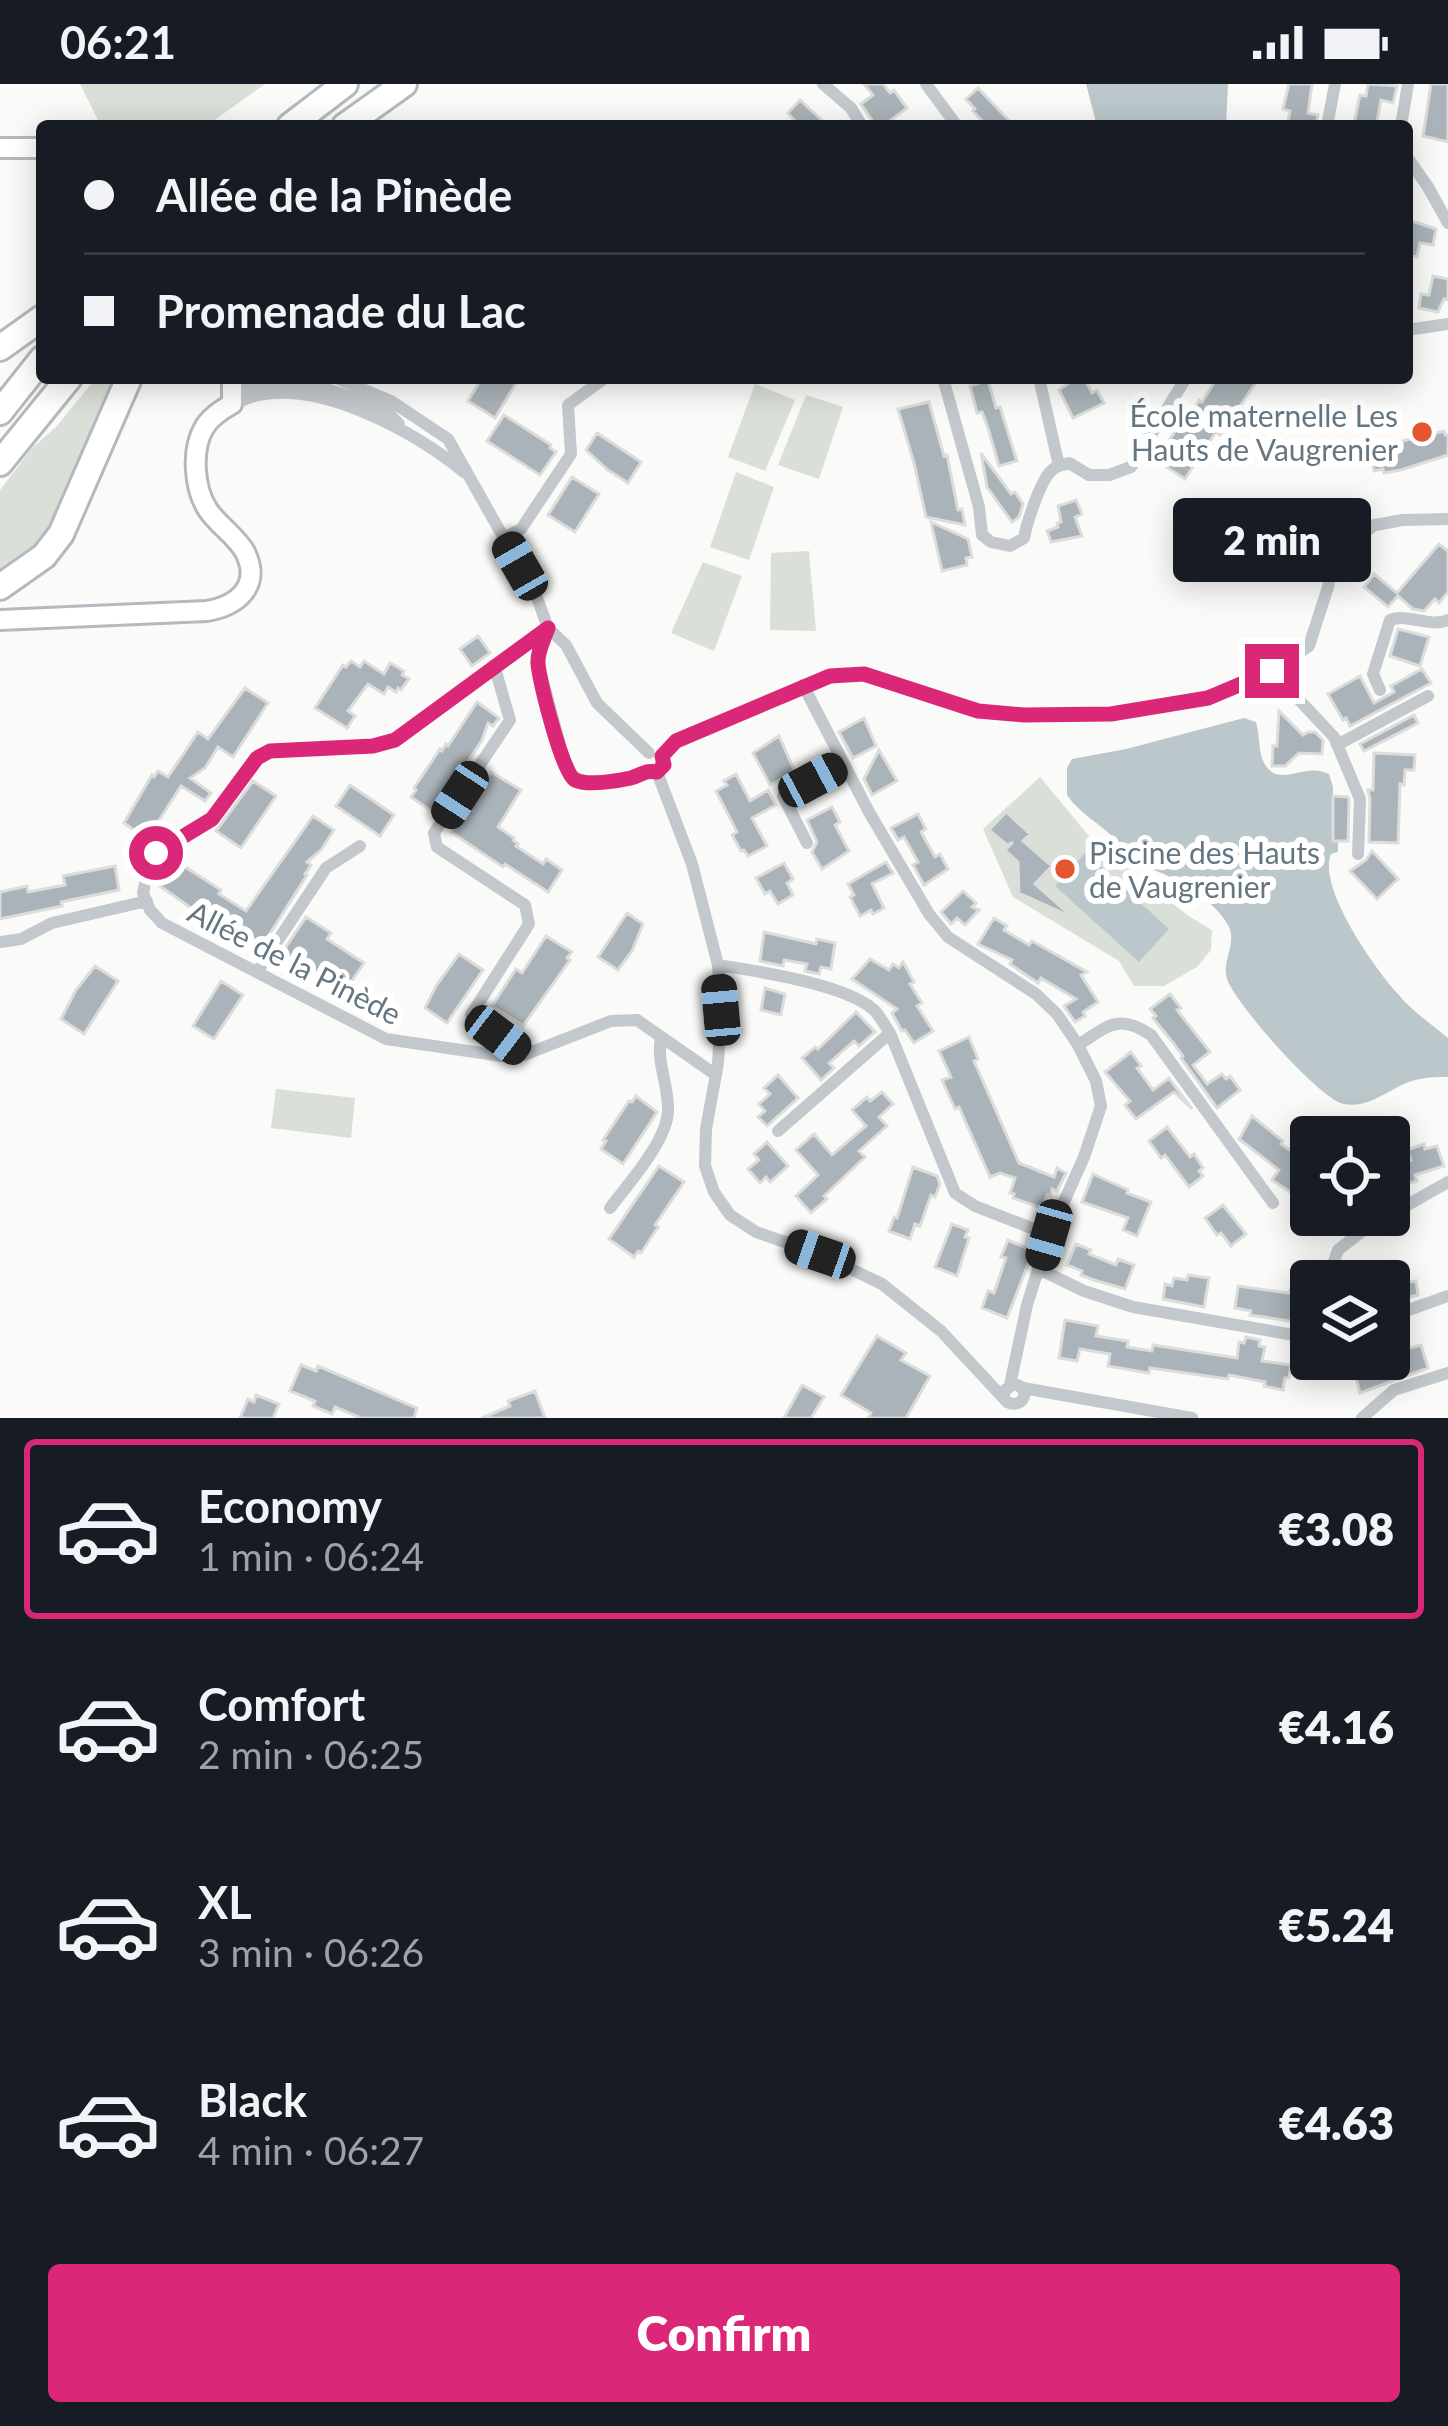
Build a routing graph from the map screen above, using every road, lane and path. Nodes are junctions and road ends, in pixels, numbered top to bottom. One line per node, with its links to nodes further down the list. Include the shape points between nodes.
1 (344, 84): 7 (highway)
2 (404, 84): 8 (highway)
3 (823, 84): 9 (street)
4 (926, 84): 10 (street)
5 (1335, 84): 11 (street)
6 (1408, 84): 12 (street)
7 (297, 120)
8 (354, 120)
9 (858, 120)
10 (953, 120)
11 (1328, 120)
12 (1402, 120)
13 (0, 148): 14 (street)
14 (36, 148)
15 (1413, 166): 16 (street)
16 (1448, 224)
17 (36, 322): 20 (highway)
18 (1448, 324): 19 (street)
19 (1413, 329)
20 (0, 347)
21 (36, 367): 31 (highway)
22 (64, 384): 32 (highway)
23 (126, 384): 37 (highway, via 61,534)
24 (232, 384): 30 (street)
25 (350, 384): 34 (street, via 448,439)
26 (596, 384): 36 (street, via 568,405 571,454 521,529)
27 (945, 384): 33 (street, via 982,535 991,542 1010,546 1024,538 1048,474)
28 (1040, 384): 33 (street)
29 (1182, 384): 33 (street, via 1131,467 1089,475)
30 (232, 404): 34 (street, via 285,393 340,403 386,421); 38 (street, via 206,424 197,474 200,497 245,553 250,578 239,598 207,611)
31 (0, 412)
32 (0, 463)
33 (1059, 466)
34 (469, 476): 36 (street)
35 (1448, 519): 42 (street, via 1375,526 1343,546 1309,646)
36 (504, 538): 40 (street)
37 (0, 587)
38 (0, 620)
39 (1448, 620): 44 (street, via 1390,620 1373,674)
40 (548, 628): 41 (street, Allée de la Pinède); 47 (street, via 597,703); 49 (street, via 537,659 567,771 590,782)
41 (494, 665): 53 (street, Allée de la Pinède, via 395,740 257,758 212,819 156,853); 60 (street, via 510,720 434,833 437,847 525,905 529,924 471,1015)
42 (1272, 671): 43 (street, via 1208,698 1111,714 978,711 864,674); 46 (street)
43 (803, 686): 47 (street); 48 (street)
44 (1381, 690)
45 (1428, 696): 46 (street)
46 (1337, 745): 52 (street, via 1360,799)
47 (656, 754): 49 (street, via 664,765)
48 (843, 764): 50 (street, via 783,796); 59 (street, via 948,938 1036,994)
49 (652, 771): 55 (street, via 692,864)
50 (808, 843)
51 (360, 846): 56 (street, via 326,868)
52 (1358, 854)
53 (147, 901): 54 (street); 56 (street, Allée de la Pinède, via 162,922)
54 (0, 942)
55 (718, 965): 57 (street, via 836,989 876,1011); 61 (street)
56 (256, 972): 60 (street, Allée de la Pinède, via 386,1039)
57 (890, 1033): 62 (street); 66 (street, via 956,1192)
58 (661, 1037): 60 (street, Allée de la Pinède, via 638,1020 611,1021); 61 (street, Allée de la Pinède); 65 (street, via 666,1127)
59 (1078, 1045): 64 (street, via 1111,1025 1134,1024 1151,1035); 66 (street, via 1101,1106)
60 (524, 1055)
61 (716, 1075): 73 (street, via 705,1166 730,1215 882,1284 941,1331 998,1394)
62 (778, 1131)
63 (1448, 1182): 67 (street, via 1365,1229)
64 (1273, 1203)
65 (610, 1208)
66 (1049, 1235): 68 (street)
67 (1335, 1260)
68 (1039, 1269): 71 (street, via 1133,1307); 73 (street)
69 (1448, 1296): 70 (street)
70 (1410, 1310)
71 (1290, 1334)
72 (1448, 1372): 77 (street, via 1394,1390)
73 (1012, 1390): 74 (street); 75 (street)
74 (1017, 1412)
75 (1127, 1413): 76 (street)
76 (1192, 1418)
77 (1362, 1418)

